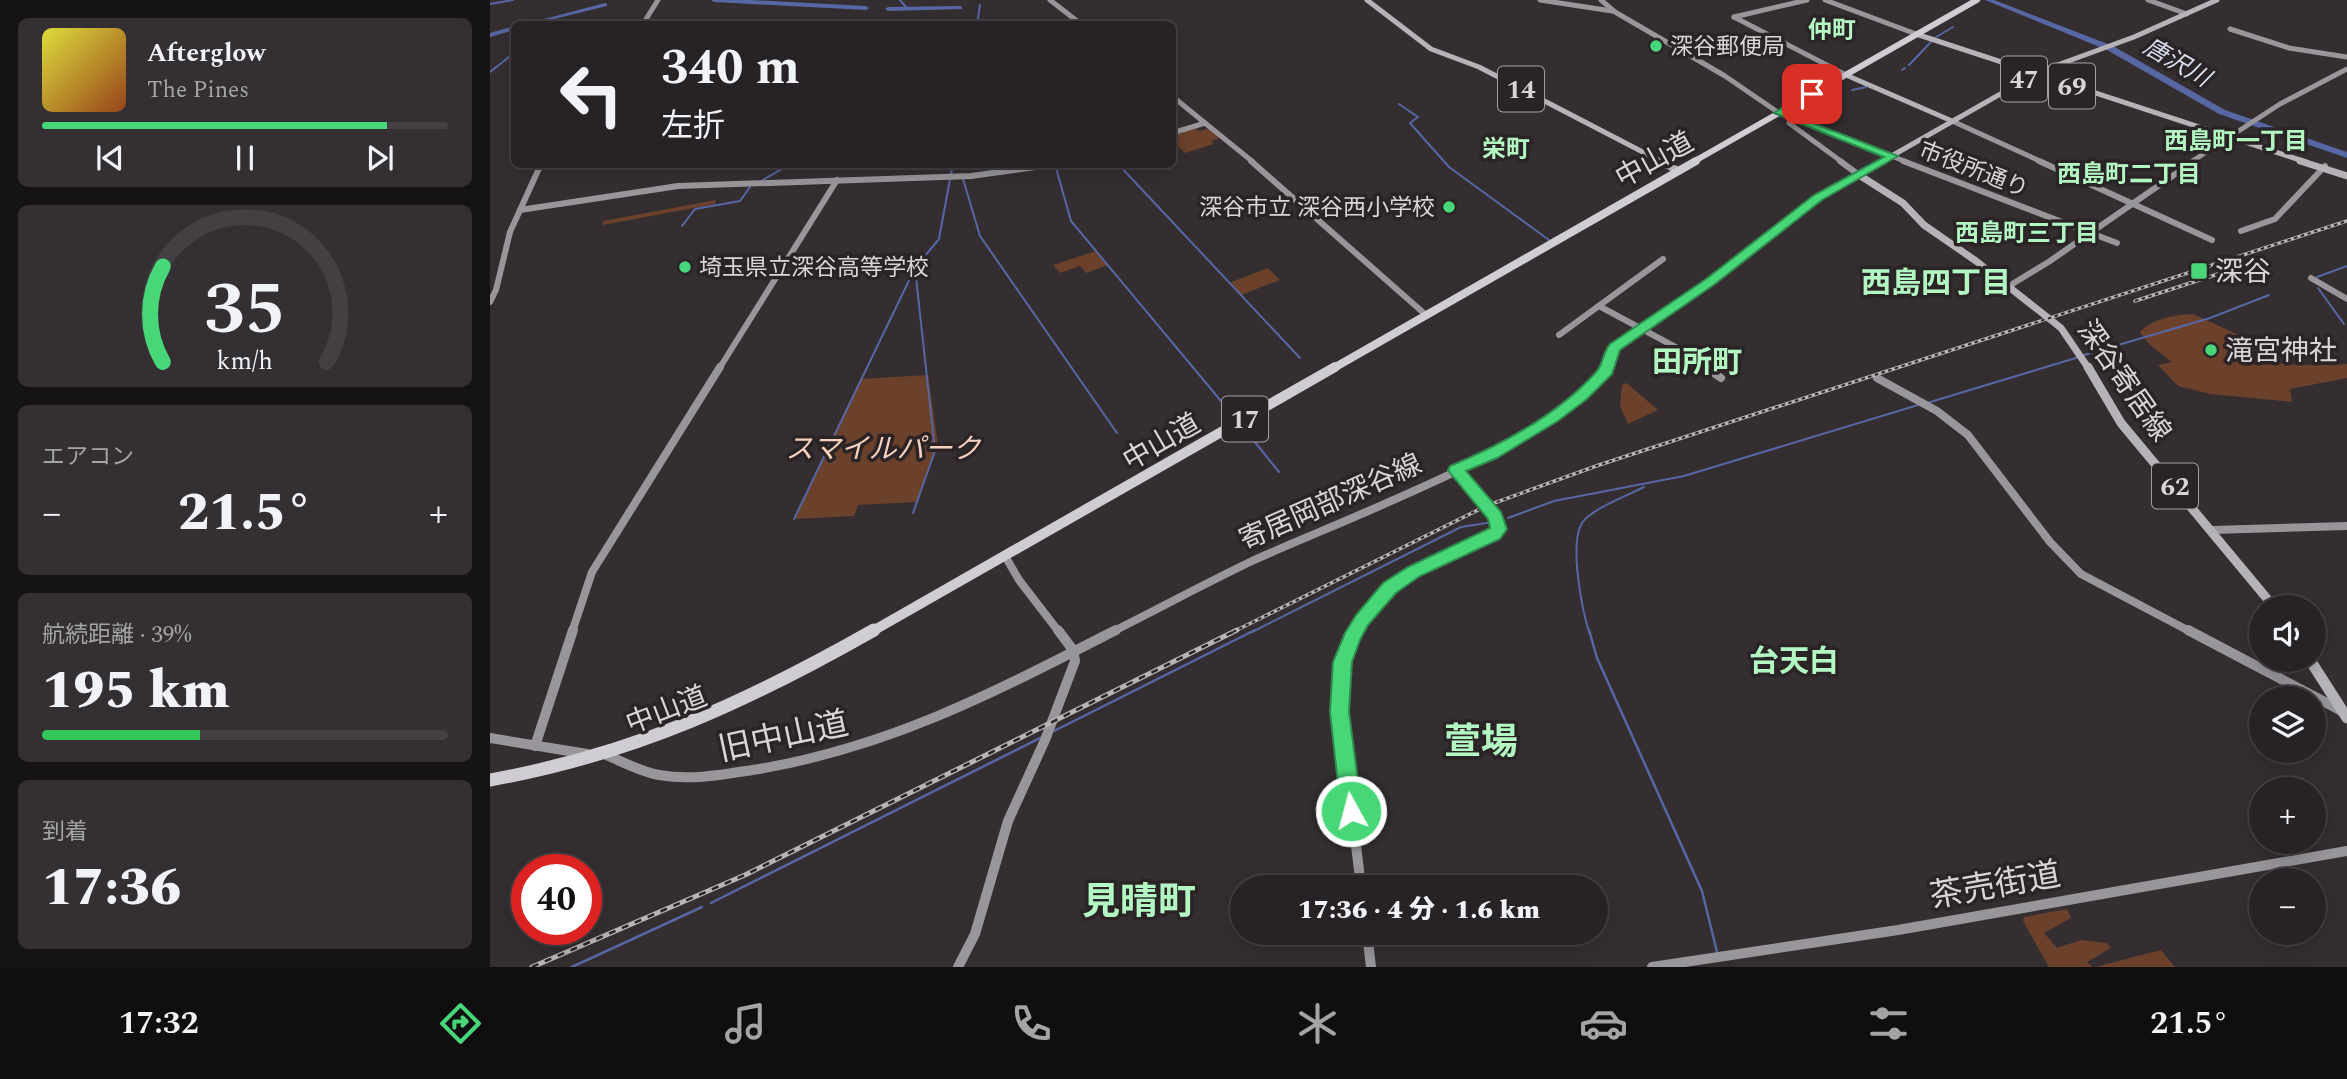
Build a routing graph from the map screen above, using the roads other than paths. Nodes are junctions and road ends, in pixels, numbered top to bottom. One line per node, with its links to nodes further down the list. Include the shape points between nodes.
1 (1050, 0): 14 (street)
2 (1367, 0): 32 (main road, 14, via 1431,48 1479,67)
3 (1540, 0): 11 (street)
4 (1601, 0): 11 (street)
5 (1807, 0): 20 (street, via 1734,17)
6 (1825, 0): 16 (street)
7 (1977, 0): 16 (highway, 中山道 / 17)
8 (2148, 0): 12 (street)
9 (2217, 0): 12 (main road, 47)
10 (657, 1): 13 (street)
11 (1615, 12): 22 (street, 市役所通り)
12 (2188, 14): 19 (main road, 47)
13 (645, 21)
14 (1077, 21)
15 (2230, 29): 17 (street, via 2289,48)
16 (1916, 34): 19 (main road, 69); 20 (highway, 中山道 / 17)
17 (2347, 57)
18 (2347, 69): 27 (street)
19 (2035, 74): 23 (main road, 47); 27 (main road, 69)
20 (1846, 75): 22 (highway, 中山道 / 17); 23 (main road)
21 (1176, 99): 24 (street)
22 (1779, 113): 28 (street, 市役所通り); 32 (highway, 中山道 / 17)
23 (1952, 121): 28 (main road); 36 (street)
24 (1205, 123): 26 (street); 48 (street)
25 (1789, 123): 33 (street)
26 (1176, 132)
27 (2229, 137): 34 (main road, 69); 36 (street)
28 (1893, 156): 33 (main road); 39 (street, 市役所通り)
29 (2326, 166): 38 (street, via 2275,219)
30 (539, 168): 37 (street)
31 (1030, 168): 35 (street, via 982,175)
32 (1679, 171): 48 (highway, 中山道 / 17)
33 (1859, 175): 44 (main road, 深谷寄居線 / 62, via 1903,202 1924,225); 49 (street, 寄居岡部深谷線, via 1818,198 1711,282)
34 (2347, 176)
35 (837, 180): 37 (street, via 678,187); 62 (street, via 592,572)
36 (2136, 204): 39 (street); 40 (street)
37 (520, 209): 46 (street)
38 (2241, 231)
39 (2091, 233): 41 (street, 市役所通り); 44 (street)
40 (2212, 240)
41 (2118, 243)
42 (1663, 259): 47 (street)
43 (2312, 278): 45 (street)
44 (2009, 286): 55 (main road, 深谷寄居線 / 62, via 2059,326 2120,423)
45 (2347, 299)
46 (490, 302)
47 (1598, 306): 49 (street); 50 (street)
48 (1426, 315): 56 (highway, 中山道 / 17)
49 (1642, 327): 51 (street); 53 (street, 寄居岡部深谷線, via 1609,353 1606,370 1582,396 1519,439)
50 (1559, 335)
51 (1720, 378)
52 (1877, 378): 60 (street, via 1952,421 1970,437 2060,555 2081,574)
53 (1456, 470): 58 (street, 寄居岡部深谷線, via 1250,562); 66 (street, via 1496,517 1499,529 1414,571 1389,589 1362,620 1343,662 1340,712)
54 (2347, 526): 55 (street)
55 (2212, 530): 57 (main road, 深谷寄居線 / 62)
56 (1005, 556): 58 (street); 63 (highway, 中山道 / 17, via 762,693 684,728)
57 (2264, 595)
58 (1073, 650): 63 (street, 旧中山道, via 930,720 811,760 705,778 657,775); 68 (street, via 1074,668 1008,821 975,934)
59 (2318, 672): 60 (main road)
60 (2344, 714)
61 (490, 738): 62 (street, 旧中山道)
62 (535, 746): 63 (street, 旧中山道)
63 (609, 754): 64 (highway, 中山道 / 17)
64 (490, 780)
65 (2347, 851): 70 (street, 茶売街道, via 1898,930)
66 (1360, 875)
67 (1368, 945): 69 (street)
68 (958, 967)
69 (1371, 967)
70 (1652, 967)

